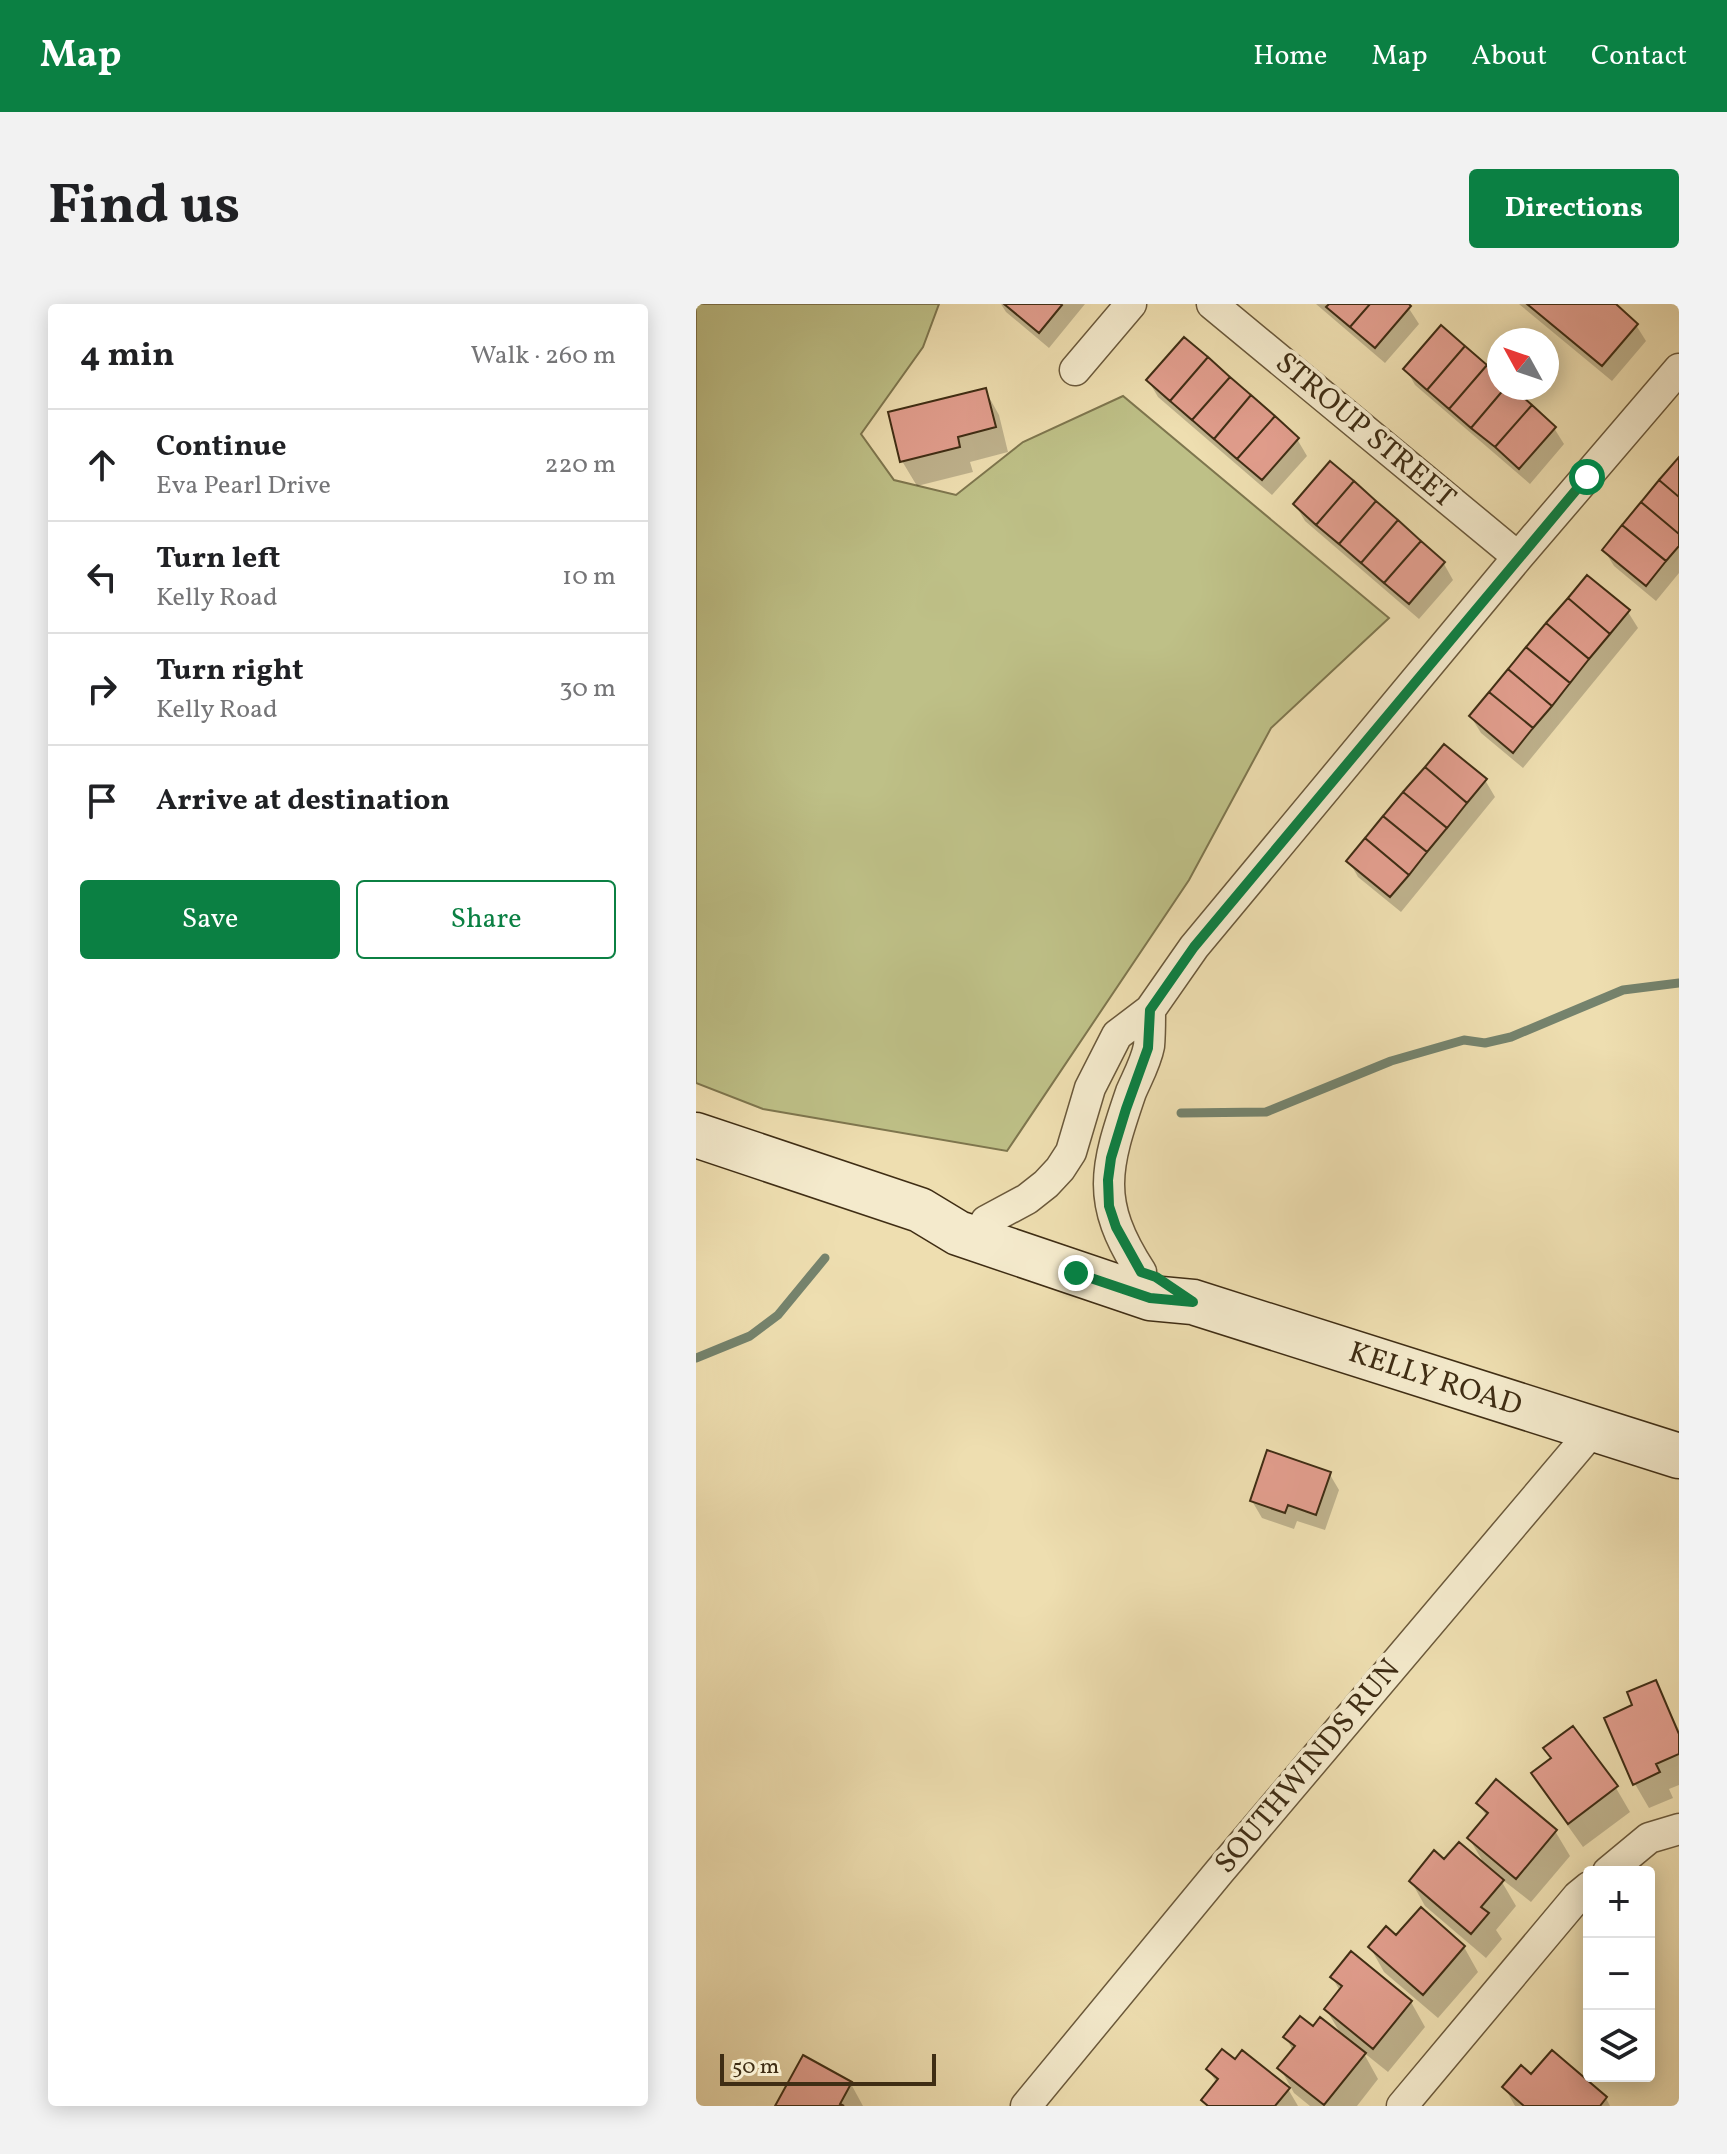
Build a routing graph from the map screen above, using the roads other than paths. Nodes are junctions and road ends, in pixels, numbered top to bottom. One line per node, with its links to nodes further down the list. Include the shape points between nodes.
1 (1131, 304): 4 (street)
2 (1212, 304): 5 (street, STROUP STREET)
3 (1679, 369): 5 (street)
4 (1075, 370)
5 (1518, 557): 6 (street, via 1194,947)
6 (1150, 1010): 9 (street, via 1117,1035 1101,1062 1071,1152 1060,1169 1027,1199); 10 (street, via 1148,1048 1108,1180 1116,1227)
7 (696, 1135): 8 (street, KELLY ROAD)
8 (920, 1210): 9 (street, KELLY ROAD); 11 (street, KELLY ROAD, via 958,1233 1150,1298)
9 (986, 1221): 10 (street, KELLY ROAD)
10 (1141, 1272): 11 (street, KELLY ROAD)
11 (1193, 1302): 12 (street, KELLY ROAD)
12 (1593, 1430): 13 (street, KELLY ROAD); 17 (street, SOUTHWINDS RUN)
13 (1679, 1456)
14 (1679, 1829): 15 (street, via 1649,1838)
15 (1615, 1866)
16 (1583, 1892): 18 (street)
17 (1026, 2106)
18 (1402, 2106)

